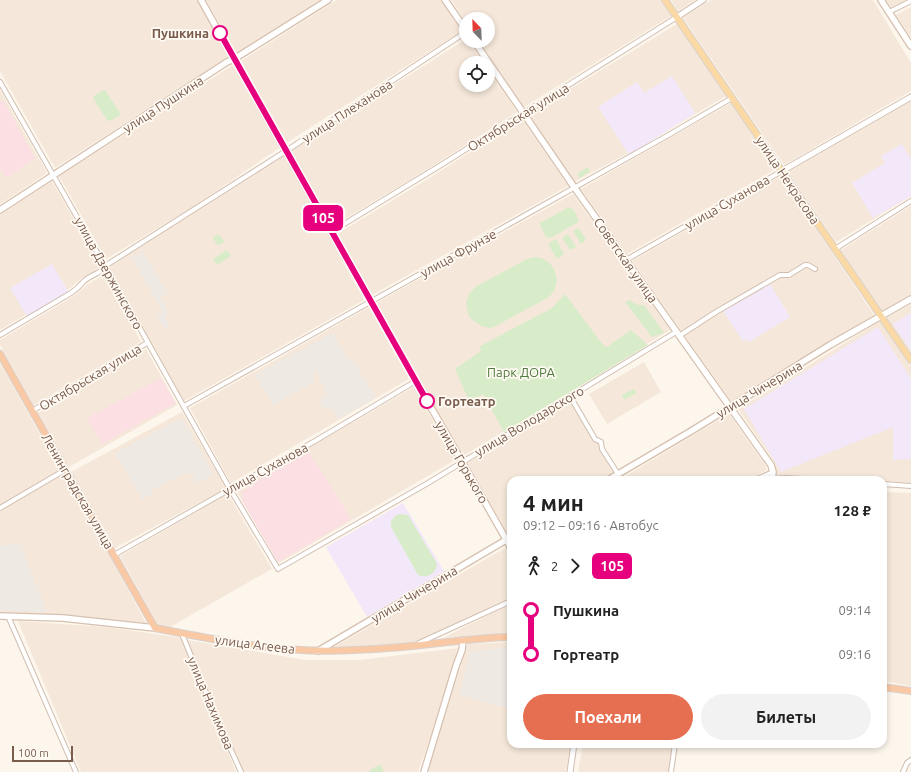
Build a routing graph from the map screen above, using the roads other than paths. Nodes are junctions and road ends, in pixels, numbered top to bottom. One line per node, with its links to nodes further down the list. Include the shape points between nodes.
1 (201, 0): 14 (main road, улица Горького)
2 (328, 0): 14 (main road, улица Пушкина)
3 (445, 0): 10 (main road)
4 (665, 0): 9 (main road, улица Некрасова)
5 (703, 0): 9 (street, Октябрьская улица)
6 (881, 0): 8 (main road)
7 (911, 0): 8 (street)
8 (889, 12): 12 (main road)
9 (677, 17): 17 (main road, улица Некрасова); 18 (street, Октябрьская улица)
10 (459, 21)
11 (459, 36): 19 (street, улица Плеханова)
12 (911, 46)
13 (479, 48): 18 (main road, Советская улица)
14 (234, 59): 19 (main road, улица Горького); 21 (main road, улица Пушкина)
15 (0, 82): 21 (street, улица Дзержинского)
16 (911, 97): 20 (street, улица Суханова)
17 (732, 98): 20 (main road, улица Некрасова); 22 (street, улица Фрунзе)
18 (523, 113): 22 (main road, Советская улица); 25 (street, Октябрьская улица)
19 (286, 151): 25 (main road, улица Горького); 28 (street, улица Плеханова)
20 (782, 171): 26 (main road, улица Некрасова); 27 (street, улица Суханова)
21 (53, 175): 24 (main road, улица Пушкина); 28 (street, улица Дзержинского)
22 (574, 187): 27 (main road, Советская улица); 31 (street, улица Фрунзе)
23 (911, 201): 26 (street)
24 (0, 210)
25 (331, 232): 31 (main road, улица Горького)
26 (835, 249): 32 (main road, улица Некрасова)
27 (626, 260): 33 (main road, Советская улица)
28 (106, 267): 34 (street, улица Плеханова, via 71,293); 35 (street, улица Дзержинского)
29 (815, 269): 33 (street, улица Володарского, via 805,265 789,275 780,275)
30 (911, 299): 32 (main road, улица Чичерина)
31 (370, 301): 38 (main road, улица Горького); 40 (street, улица Фрунзе)
32 (881, 316): 37 (main road, улица Некрасова); 41 (main road, улица Чичерина)
33 (678, 334): 39 (street, улица Володарского); 41 (main road, Советская улица)
34 (0, 335)
35 (147, 343): 40 (street, улица Дзержинского); 42 (street, Октябрьская улица)
36 (0, 354): 42 (highway, Ленинградская улица)
37 (911, 360)
38 (416, 381): 43 (main road, улица Горького); 52 (street, улица Суханова)
39 (570, 396): 43 (street, улица Володарского); 46 (street, via 595,439 601,442 602,449)
40 (184, 406): 52 (street, улица Дзержинского)
41 (730, 406): 45 (main road, Советская улица, via 770,465); 46 (main road, улица Чичерина)
42 (32, 411): 44 (highway, Ленинградская улица)
43 (461, 462): 54 (main road, улица Горького); 57 (street, улица Володарского)
44 (65, 470): 53 (street); 56 (highway, Ленинградская улица)
45 (772, 472): 48 (street); 49 (main road, Советская улица)
46 (618, 474): 47 (main road, улица Чичерина)
47 (615, 476)
48 (764, 476)
49 (772, 476)
50 (887, 484): 51 (street)
51 (911, 486)
52 (230, 489): 56 (street, улица Суханова); 57 (street, улица Дзержинского)
53 (0, 508)
54 (507, 535)
55 (507, 539): 66 (main road, улица Чичерина)
56 (114, 555): 61 (highway, Ленинградская улица)
57 (278, 569)
58 (507, 603): 65 (street)
59 (0, 616): 60 (main road, улица Агеева)
60 (8, 616): 61 (main road, улица Агеева, via 63,618); 72 (street)
61 (155, 628): 62 (highway, улица Агеева)
62 (182, 634): 66 (highway, улица Агеева, via 265,647); 73 (street, улица Нахимова)
63 (507, 637): 64 (highway, улица Агеева)
64 (463, 640): 65 (highway, улица Агеева); 74 (main road)
65 (413, 646): 66 (highway, улица Агеева)
66 (318, 651)
67 (887, 688): 68 (highway)
68 (911, 691)
69 (573, 748): 75 (street)
70 (675, 748): 76 (street)
71 (911, 760): 77 (street)
72 (76, 772)
73 (240, 772)
74 (424, 772)
75 (570, 772)
76 (671, 772)
77 (903, 772)

